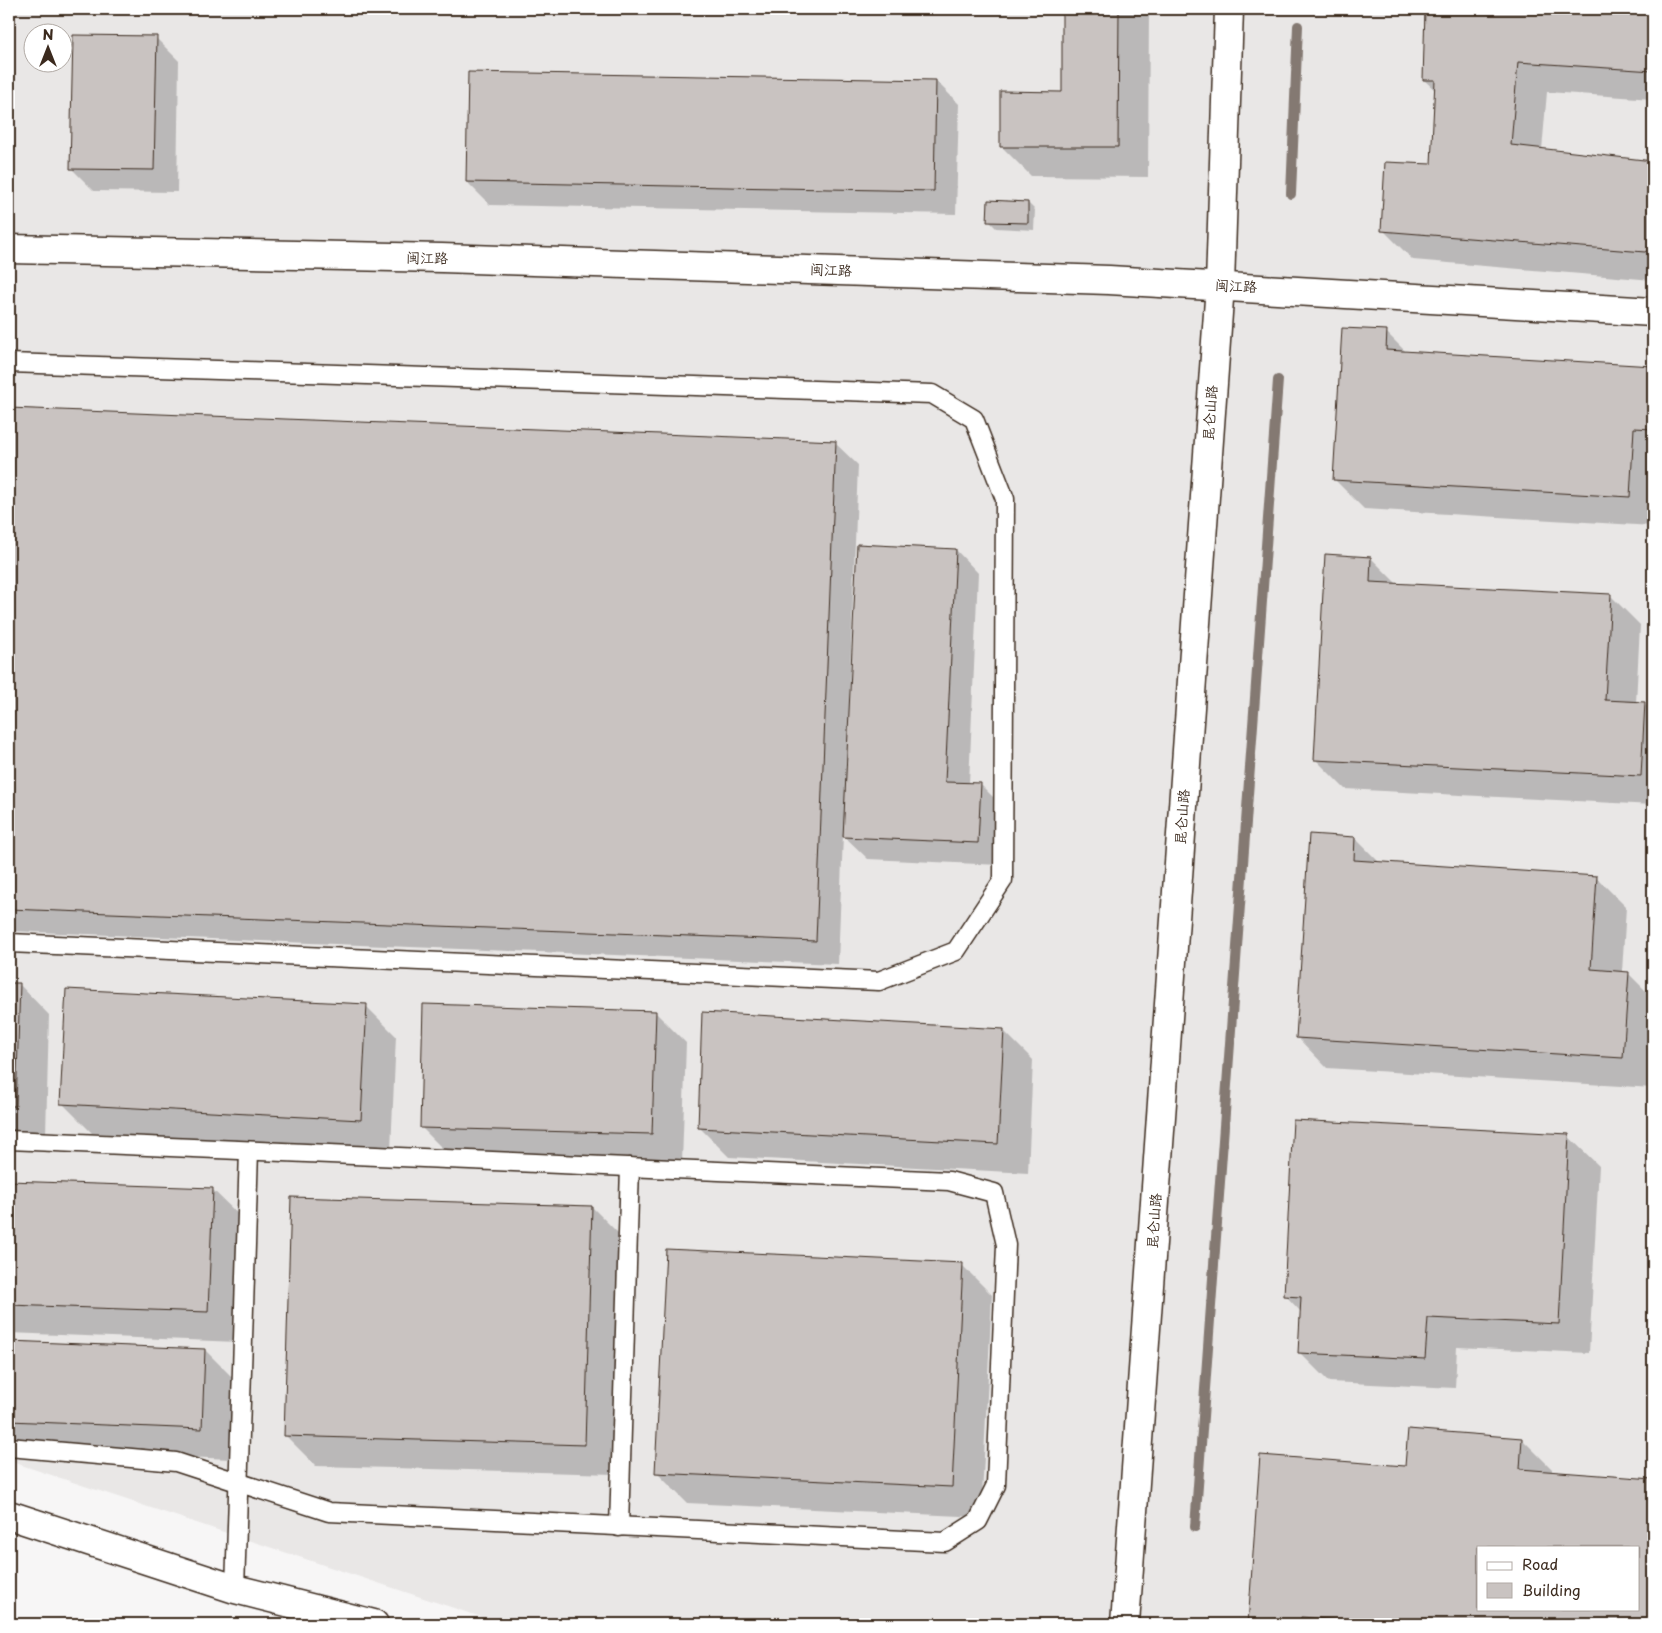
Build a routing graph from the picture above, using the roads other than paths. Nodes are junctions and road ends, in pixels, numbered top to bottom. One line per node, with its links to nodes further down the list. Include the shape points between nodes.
1 (1229, 9): 3 (street, 昆仑山路)
2 (9, 249): 3 (street, 闽江路, via 442,258)
3 (1220, 285): 4 (street, 闽江路); 16 (street, 昆仑山路)
4 (1653, 312)
5 (9, 363): 6 (lane, via 932,394 974,419 1005,499 1003,880 956,951 879,981)
6 (9, 943)
7 (9, 1140): 8 (lane)
8 (248, 1151): 9 (lane); 11 (lane)
9 (630, 1167): 13 (lane); 13 (lane, via 949,1181 994,1193 1006,1245 996,1485 978,1521 946,1542)
10 (9, 1447): 11 (lane, via 176,1462)
11 (238, 1483): 13 (lane, via 329,1512); 14 (lane)
12 (9, 1515): 14 (street)
13 (619, 1527)
14 (235, 1589): 15 (street)
15 (374, 1624)
16 (1125, 1624)

